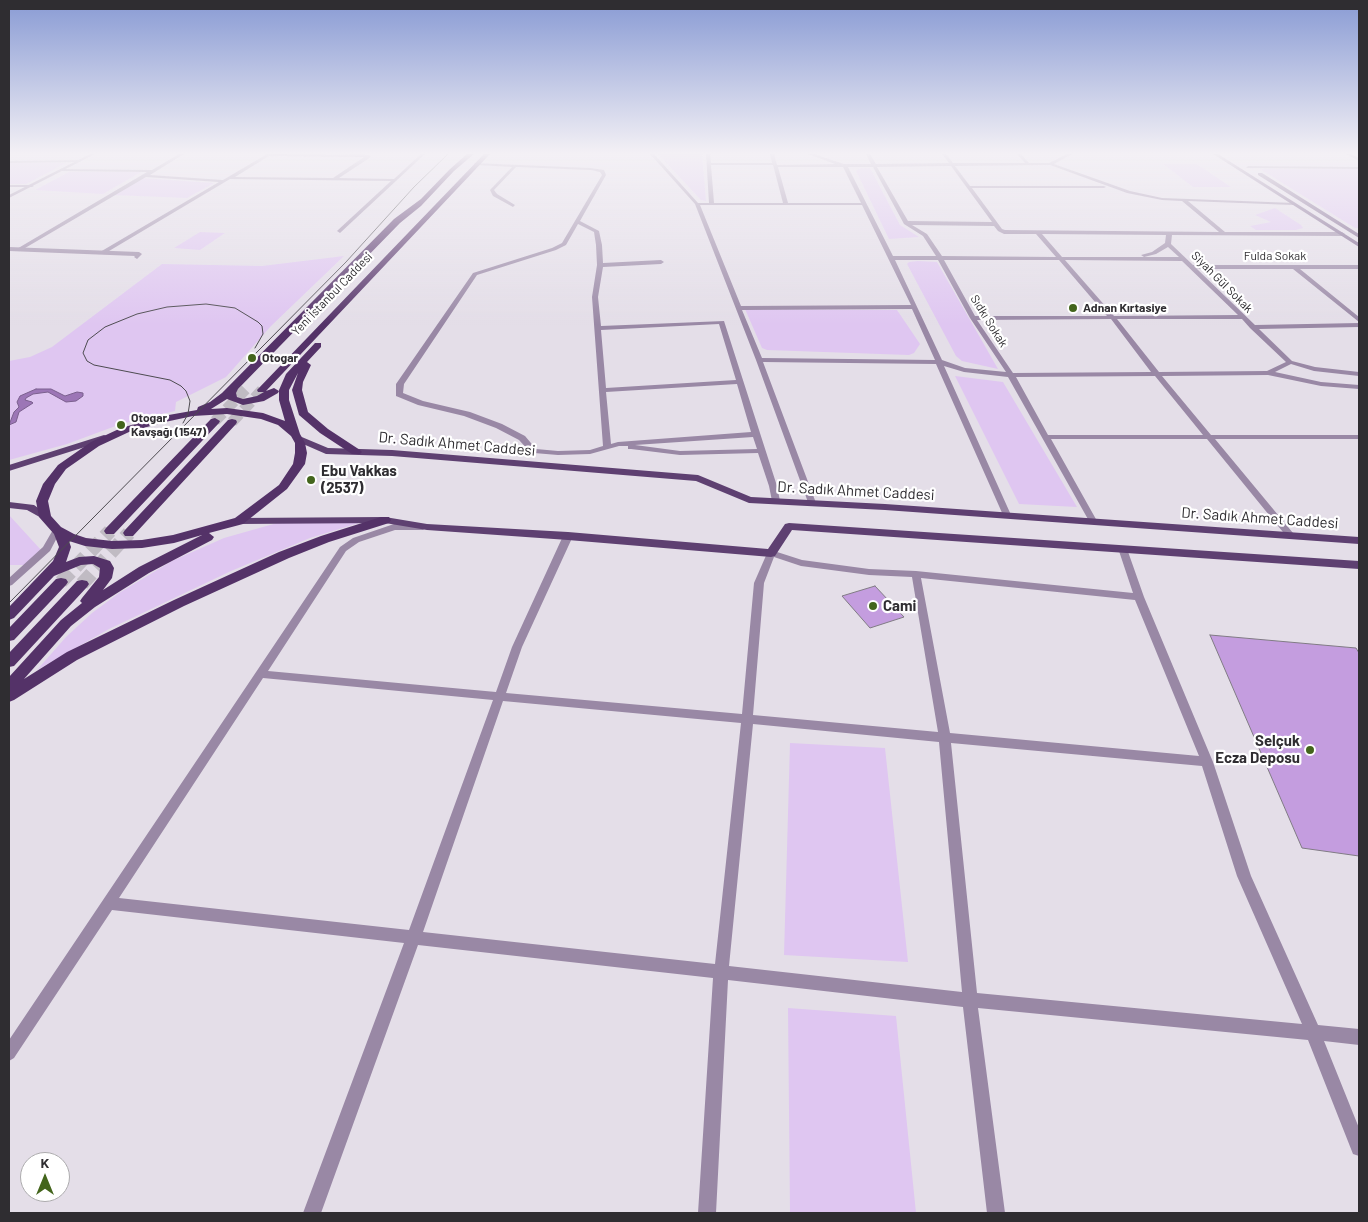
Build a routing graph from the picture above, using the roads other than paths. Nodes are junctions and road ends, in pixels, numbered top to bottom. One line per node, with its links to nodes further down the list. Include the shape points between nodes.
1 (83, 211): 28 (street)
2 (173, 211): 29 (street)
3 (362, 211): 19 (street)
4 (410, 211): 62 (highway)
5 (414, 211): 54 (highway, Yeni İstanbul Caddesi)
6 (432, 211): 63 (highway, Yeni İstanbul Caddesi)
7 (437, 211): 50 (highway)
8 (584, 211): 16 (street)
9 (700, 211): 41 (street)
10 (868, 211): 31 (street)
11 (900, 211): 17 (street, Sıdkı Sokak)
12 (988, 211): 18 (street)
13 (1196, 211): 22 (street)
14 (1304, 211): 23 (main road)
15 (1319, 211): 24 (main road)
16 (578, 222): 37 (street, via 596,231); 75 (street, via 564,244 475,274 400,384 399,394 499,426 522,438 534,451 558,454 590,452)
17 (906, 223): 18 (street); 32 (street, Sıdkı Sokak, via 925,235)
18 (997, 224): 20 (street, Siyah Gül Sokak, via 1004,232)
19 (340, 231)
20 (1038, 233): 21 (street, Siyah Gül Sokak); 33 (street)
21 (1169, 233): 22 (street, Siyah Gül Sokak); 25 (street)
22 (1225, 234): 23 (street, Siyah Gül Sokak)
23 (1342, 234): 26 (main road)
24 (1359, 236)
25 (1168, 244): 34 (street, via 1154,253); 35 (street, Siyah Gül Sokak)
26 (1359, 245)
27 (9, 250): 28 (street)
28 (18, 250): 29 (street)
29 (102, 253): 30 (street, via 139,254 137,257)
30 (9, 254)
31 (892, 258): 32 (street); 42 (street)
32 (940, 258): 33 (street); 45 (street, Sıdkı Sokak)
33 (1061, 258): 34 (street); 43 (street)
34 (1131, 259): 35 (street)
35 (1183, 259): 38 (street, Siyah Gül Sokak)
36 (661, 262): 37 (street)
37 (600, 265): 48 (street, via 595,297)
38 (1191, 267): 39 (street, Fulda Sokak); 44 (street, Siyah Gül Sokak)
39 (1294, 267): 40 (street, Fulda Sokak); 46 (street)
40 (1359, 267)
41 (738, 308): 42 (street); 51 (street)
42 (915, 308): 52 (street)
43 (1112, 317): 44 (street); 45 (street); 55 (street)
44 (1241, 317): 49 (street, Siyah Gül Sokak)
45 (973, 318): 59 (street, Sıdkı Sokak)
46 (1359, 320)
47 (1359, 325): 49 (street)
48 (598, 328): 60 (street, via 722,322); 64 (street)
49 (1252, 328): 53 (street, Siyah Gül Sokak)
50 (319, 343): 57 (highway); 77 (highway, via 298,382 299,406 310,420)
51 (759, 360): 52 (street); 80 (street)
52 (940, 362): 59 (street, via 964,370); 82 (street)
53 (1290, 362): 56 (street); 58 (street, via 1314,369)
54 (266, 368)
55 (1156, 373): 56 (street); 59 (street); 73 (street)
56 (1268, 373): 61 (street, via 1321,384)
57 (291, 374): 62 (highway, via 271,394 255,401 234,400 230,396); 70 (highway, via 284,400)
58 (1359, 374)
59 (1010, 375): 71 (street, Sıdkı Sokak)
60 (741, 382): 64 (street); 68 (street)
61 (1359, 387)
62 (233, 389): 65 (highway, via 214,404)
63 (262, 390)
64 (602, 390): 75 (street)
65 (181, 415): 69 (highway); 70 (highway, via 213,411 252,413 282,423)
66 (214, 421): 89 (highway)
67 (232, 422): 90 (highway)
68 (756, 434): 74 (street); 76 (street)
69 (113, 435): 78 (main road); 83 (highway, via 83,452 55,476 42,501)
70 (296, 436): 77 (main road, Dr. Sadık Ahmet Caddesi, via 325,450); 86 (highway, via 301,453 293,475 270,498)
71 (1046, 437): 73 (street); 85 (street, Sıdkı Sokak)
72 (1359, 437): 73 (street)
73 (1211, 438): 91 (street)
74 (618, 444): 75 (street); 76 (street, via 680,454)
75 (607, 447)
76 (762, 451): 79 (street)
77 (356, 452): 79 (main road, Dr. Sadık Ahmet Caddesi, via 676,475 709,481 749,500)
78 (9, 468)
79 (776, 501): 80 (main road, Dr. Sadık Ahmet Caddesi)
80 (812, 503): 82 (main road, Dr. Sadık Ahmet Caddesi)
81 (9, 505): 83 (main road, via 30,507)
82 (1007, 515): 85 (main road, Dr. Sadık Ahmet Caddesi)
83 (45, 517): 88 (highway)
84 (385, 520): 86 (main road); 87 (main road); 109 (highway, via 312,544 187,599 80,652)
85 (1093, 521): 91 (main road, Dr. Sadık Ahmet Caddesi)
86 (235, 522): 88 (highway, via 174,539 127,545 85,542); 104 (highway, via 128,579)
87 (427, 527): 92 (main road); 107 (street, via 394,527 356,540 343,549)
88 (58, 531): 97 (highway, via 64,550); 100 (street, via 47,549)
89 (110, 531)
90 (129, 533)
91 (1290, 535): 93 (main road, Dr. Sadık Ahmet Caddesi)
92 (568, 536): 95 (main road); 110 (street, via 516,647)
93 (1359, 540)
94 (1123, 548): 95 (main road, via 789,526); 96 (main road); 102 (street)
95 (771, 553): 98 (street, via 801,563); 111 (street, via 759,583)
96 (1359, 565)
97 (50, 573): 103 (highway); 104 (highway, via 87,560 100,562 107,568 105,578 94,594)
98 (916, 574): 102 (street); 112 (street)
99 (61, 582): 105 (highway)
100 (9, 583)
101 (82, 584): 106 (highway)
102 (1139, 597): 113 (street)
103 (9, 615)
104 (66, 623): 108 (highway)
105 (9, 636)
106 (9, 662)
107 (260, 674): 110 (street); 114 (street)
108 (9, 686)
109 (9, 696)
110 (499, 697): 111 (street); 115 (street)
111 (747, 719): 112 (street); 116 (street)
112 (945, 739): 113 (street); 117 (street)
113 (1207, 762): 118 (street, via 1244,876)
114 (108, 903): 115 (street); 120 (street)
115 (414, 936): 116 (street); 122 (street)
116 (721, 973): 117 (street); 123 (street)
117 (970, 1000): 118 (street); 124 (street)
118 (1313, 1032): 119 (street); 121 (street)
119 (1359, 1037)
120 (9, 1053)
121 (1359, 1148)
122 (312, 1213)
123 (706, 1213)
124 (996, 1213)

